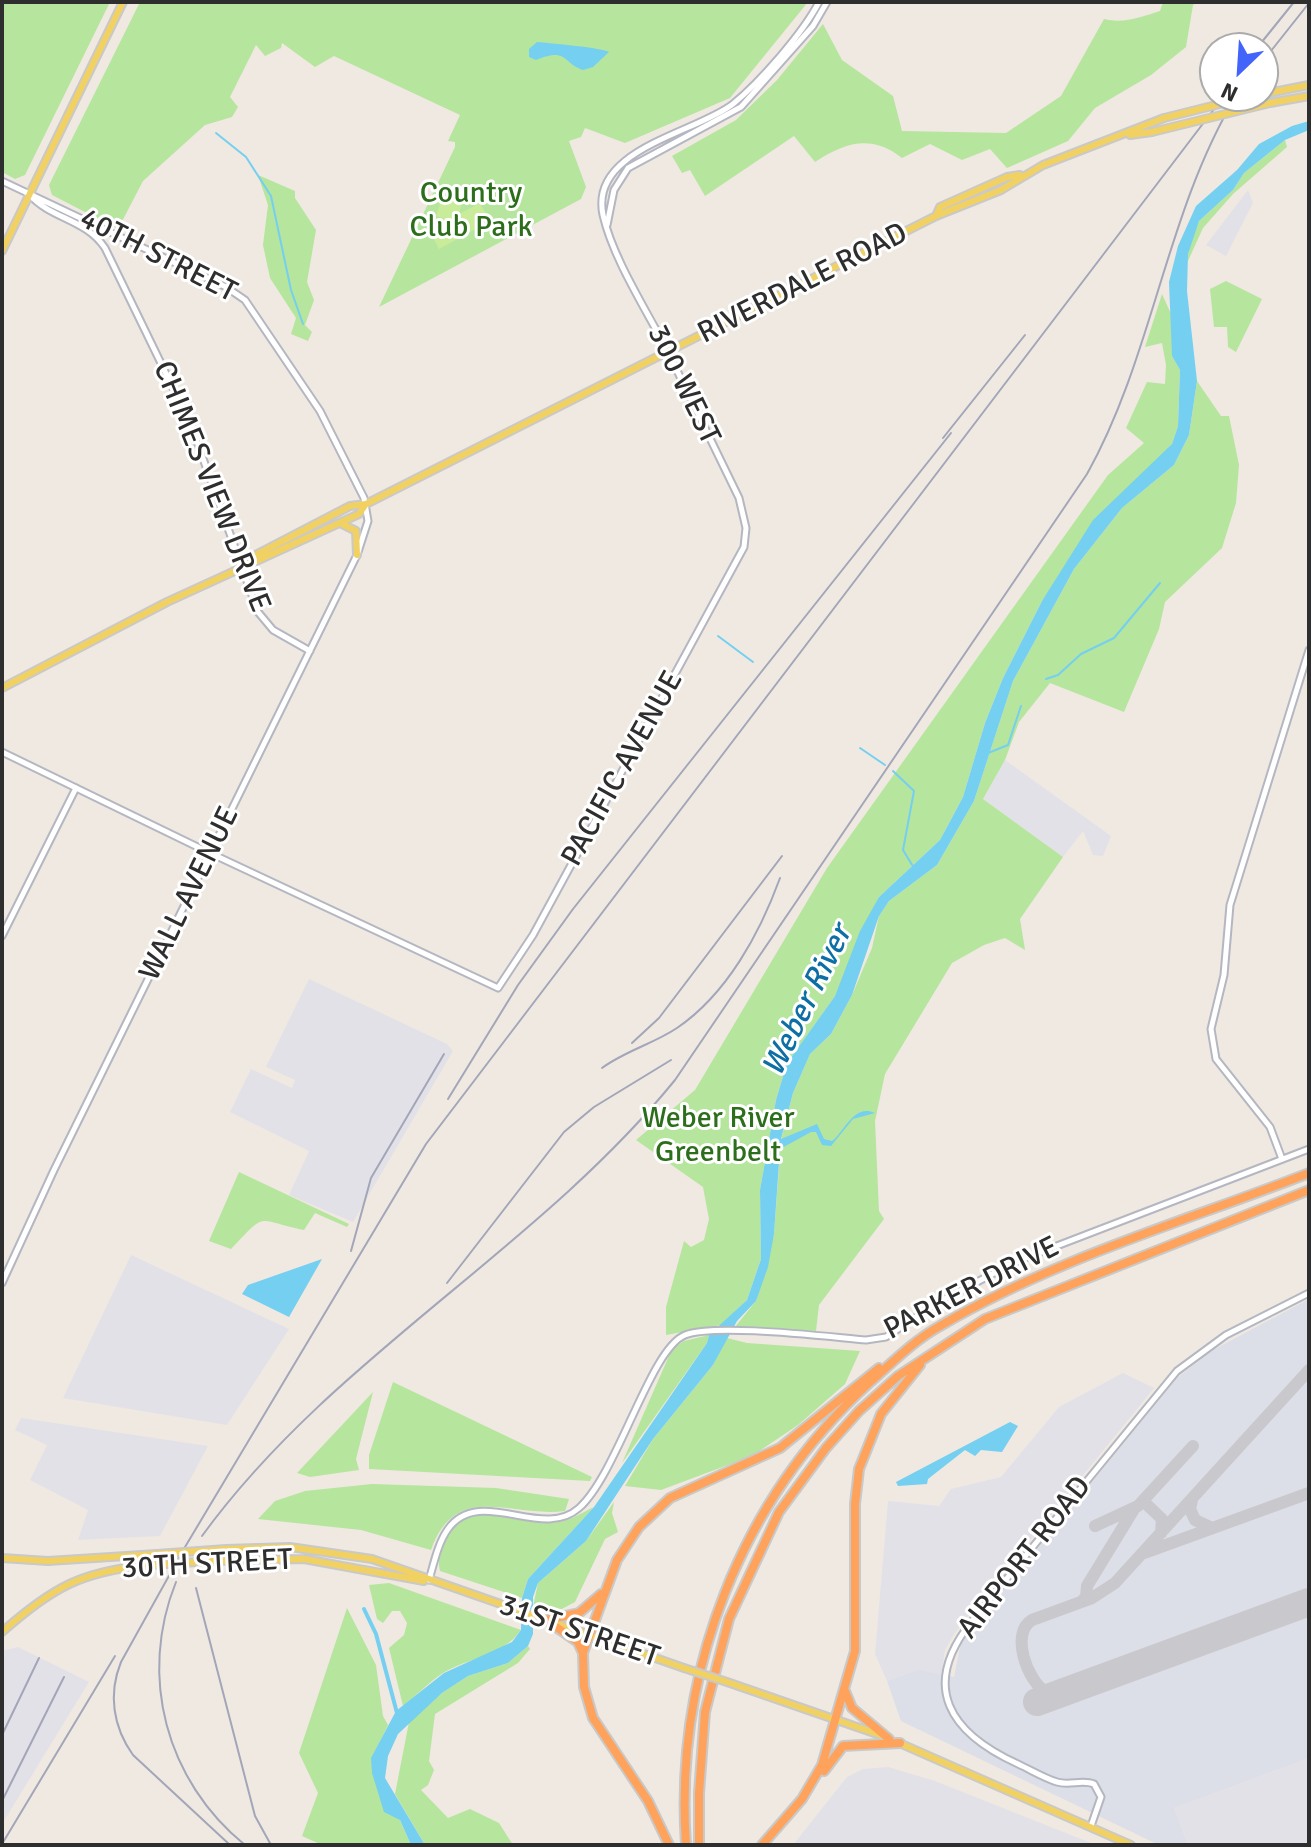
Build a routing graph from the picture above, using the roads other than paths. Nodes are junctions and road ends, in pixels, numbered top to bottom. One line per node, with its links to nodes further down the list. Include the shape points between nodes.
1 (123, 2): 11 (main road)
2 (819, 2): 14 (street, 300 WEST, via 736,102 622,162 604,195)
3 (827, 2): 14 (street, via 811,29 741,107 628,168 614,190)
4 (1309, 85): 5 (main road)
5 (1279, 91)
6 (1309, 96): 8 (main road, RIVERDALE ROAD, bridge)
7 (1199, 109): 8 (main road, RIVERDALE ROAD, bridge)
8 (1127, 135): 9 (main road, RIVERDALE ROAD)
9 (1024, 174): 12 (main road, RIVERDALE ROAD); 12 (main road, RIVERDALE ROAD, via 940,207)
10 (2, 181): 11 (street, 40TH STREET)
11 (30, 194): 13 (street, 40TH STREET, via 37,203); 15 (main road); 17 (street, 40TH STREET, via 242,297 318,408)
12 (932, 218): 16 (main road, RIVERDALE ROAD)
13 (82, 224): 21 (street, CHIMES VIEW DRIVE, via 105,248 188,418)
14 (607, 226): 16 (street, 300 WEST)
15 (2, 251)
16 (668, 352): 17 (main road, RIVERDALE ROAD); 19 (street, 300 WEST, via 739,498)
17 (370, 502): 18 (main road); 20 (street, WALL AVENUE); 21 (main road, via 350,506 248,559)
18 (338, 524): 20 (main road, via 355,529); 21 (main road)
19 (744, 547): 27 (street, PACIFIC AVENUE, via 533,935 498,988)
20 (357, 555): 23 (street, WALL AVENUE)
21 (241, 568): 23 (street, CHIMES VIEW DRIVE, via 264,622); 24 (main road)
22 (1309, 650): 30 (street, via 1230,905 1224,975 1211,1029 1216,1059 1270,1127)
23 (310, 651): 27 (street, WALL AVENUE)
24 (2, 688)
25 (2, 752): 26 (street)
26 (76, 788): 27 (street); 28 (street)
27 (210, 853): 33 (street, WALL AVENUE)
28 (2, 936)
29 (1309, 1149): 30 (street, PARKER DRIVE)
30 (1282, 1159): 38 (street, PARKER DRIVE, via 1015,1262 886,1337 710,1331 684,1335 669,1347 615,1457 578,1509 558,1518 491,1511 463,1516 442,1539)
31 (1309, 1173): 35 (highway, via 1055,1269)
32 (1309, 1190): 36 (highway, via 985,1319)
33 (2, 1283)
34 (1309, 1293): 49 (street, AIRPORT ROAD, via 1217,1341 1177,1371 951,1652 945,1681 962,1729 982,1747 1054,1781 1094,1784 1101,1797)
35 (912, 1344): 39 (highway, via 780,1448 670,1498 627,1543); 51 (highway, via 813,1440 772,1498 734,1568 708,1640 691,1716 685,1767)
36 (929, 1356): 44 (highway, via 881,1414 859,1469 855,1651); 52 (highway, via 898,1376 826,1448 779,1512 749,1571 729,1619 705,1712)
37 (2, 1558): 38 (main road, 31ST STREET, bridge, via 48,1561 290,1547 342,1553 408,1571)
38 (428, 1582): 40 (main road, 31ST STREET); 41 (main road, 30TH STREET, bridge, via 304,1559 150,1565 95,1572 67,1582)
39 (606, 1587): 40 (highway, via 579,1613); 42 (highway)
40 (546, 1620): 42 (main road, 31ST STREET); 43 (highway, via 578,1642)
41 (2, 1632)
42 (590, 1635): 43 (highway); 45 (main road, 31ST STREET, bridge)
43 (583, 1653): 50 (highway, via 584,1687 593,1718 648,1801)
44 (845, 1691): 45 (highway); 46 (highway, via 852,1708)
45 (837, 1719): 46 (main road, 31ST STREET); 48 (highway, via 822,1765)
46 (889, 1739): 47 (main road, 31ST STREET)
47 (900, 1743): 48 (highway, via 843,1746); 49 (main road, 31ST STREET)
48 (802, 1799): 53 (highway)
49 (1091, 1826): 54 (main road, 31ST STREET)
50 (669, 1845)
51 (686, 1845)
52 (699, 1845)
53 (762, 1845)
54 (1131, 1845)

